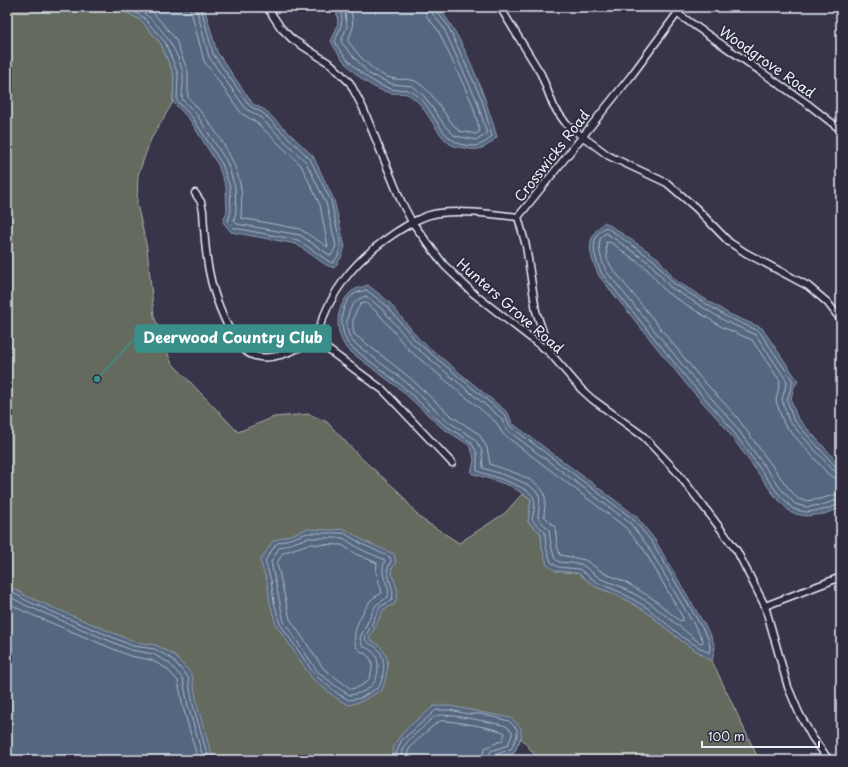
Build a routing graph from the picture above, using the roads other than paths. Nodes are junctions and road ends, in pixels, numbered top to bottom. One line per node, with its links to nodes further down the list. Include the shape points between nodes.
1 (267, 7): 9 (street, Hunters Grove Road, via 281,28 301,46 341,72 353,88)
2 (500, 7): 6 (street, via 541,74 554,107 567,125)
3 (682, 7): 4 (street, Crosswicks Road)
4 (678, 14): 5 (street, Woodgrove Road); 6 (street, Crosswicks Road)
5 (841, 130)
6 (583, 137): 8 (street, Crosswicks Road); 10 (street, via 609,156 667,183 729,242 808,286 827,302)
7 (195, 193): 11 (street, via 203,211 209,272 218,303 241,348 247,354 263,358 277,356)
8 (518, 217): 9 (street, Crosswicks Road, via 484,213 438,213); 12 (street, via 526,246 536,311)
9 (412, 222): 11 (street, Crosswicks Road, via 374,247 351,270 327,308); 12 (street, Hunters Grove Road, via 433,253 456,278)
10 (841, 320)
11 (315, 340): 13 (street, via 383,390)
12 (550, 353): 15 (street, Hunters Grove Road, via 581,389 643,436 677,472 737,551)
13 (452, 464)
14 (841, 577): 15 (street)
15 (765, 606): 16 (street, Hunters Grove Road, via 788,687 812,737)
16 (829, 760)

